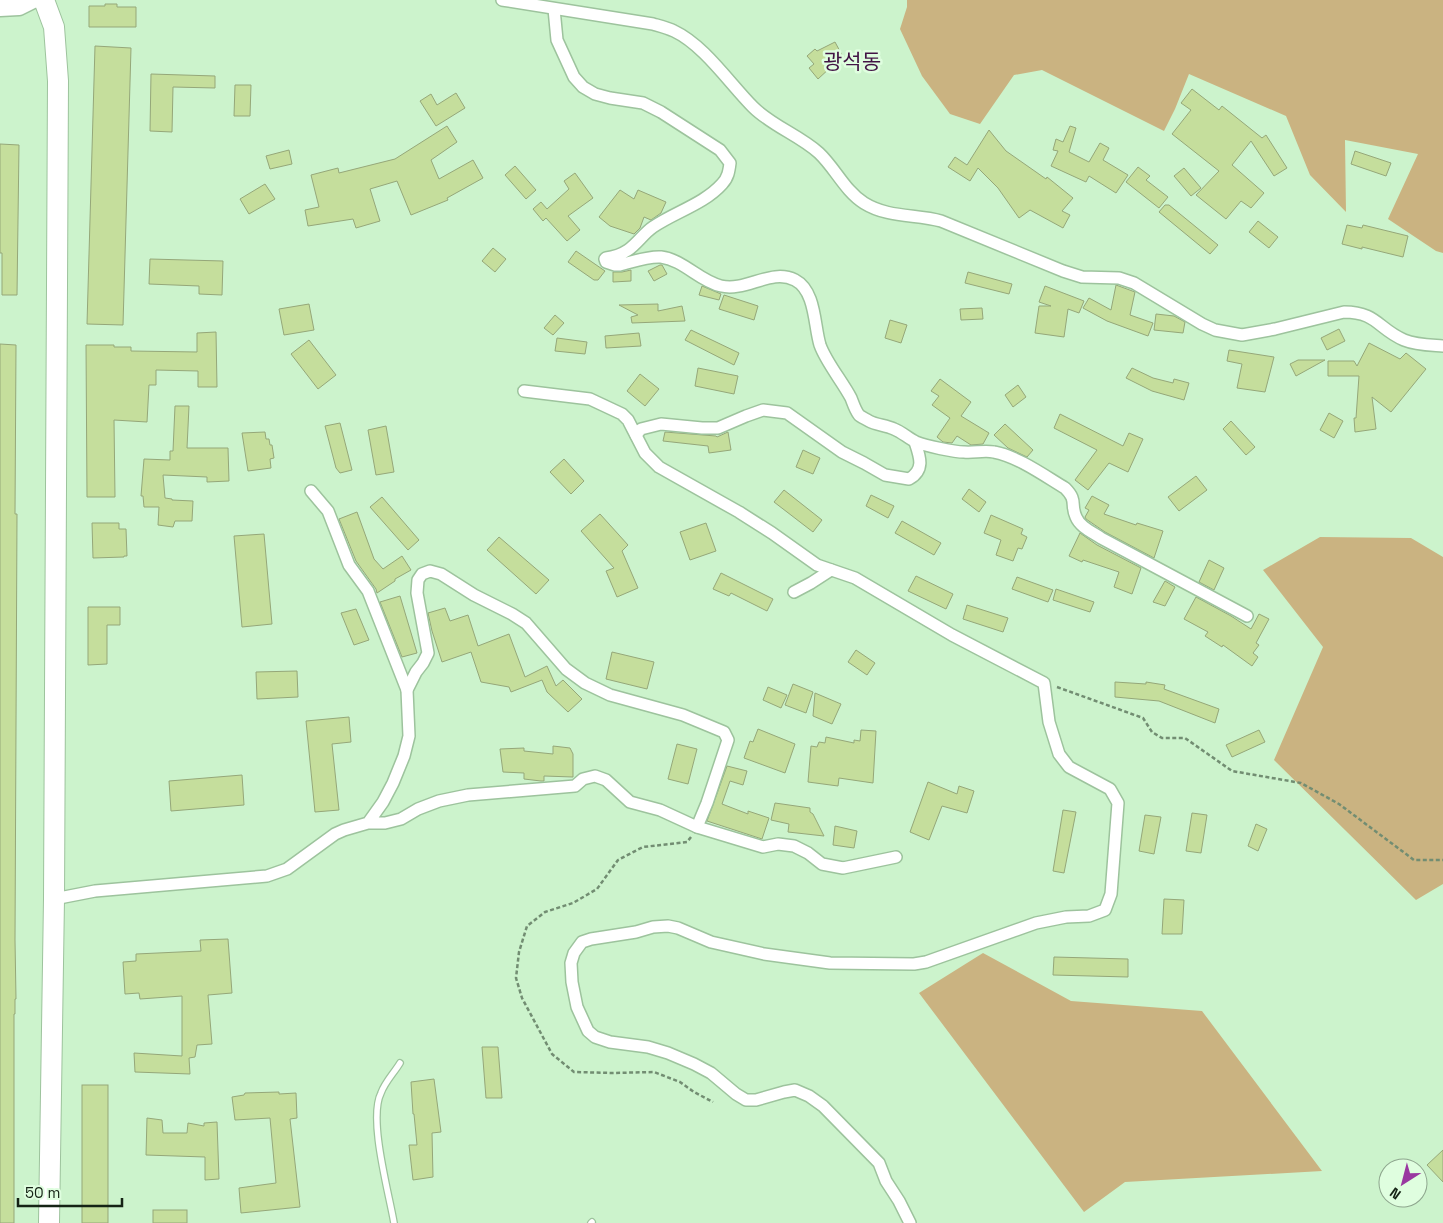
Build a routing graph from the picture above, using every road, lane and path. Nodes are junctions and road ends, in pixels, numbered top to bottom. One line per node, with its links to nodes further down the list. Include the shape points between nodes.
1 (33, 0): 4 (main road, via 19,7)
2 (44, 0): 20 (highway, via 54,27 58,82)
3 (502, 0): 5 (street)
4 (0, 8)
5 (554, 9): 6 (street, via 653,24 675,31 705,55 754,108 819,153 848,189 876,209 894,215 942,221 1082,278 1119,278 1134,283 1216,330 1242,335 1355,312 1365,314 1404,340); 9 (street, via 558,40 574,77 583,87 595,94 643,103 661,112 720,150 730,163 729,174 713,193 657,224 628,250 606,258 606,262 614,265 665,258 721,286 744,286 782,277 796,281 806,290 811,303 820,346 859,414 893,428)
6 (1443, 346)
7 (524, 391): 8 (street, via 590,399 622,414)
8 (636, 435): 9 (street, via 642,429 661,424 718,428 763,410 787,413 864,464 885,475 909,479 920,467); 11 (street, via 645,453 659,467 747,517 817,565)
9 (915, 442): 13 (street, via 964,452 995,452 1012,458 1072,494 1077,520 1089,530)
10 (311, 491): 15 (street, via 328,511 350,565 368,591)
11 (830, 570): 12 (street); 14 (street, via 855,578 952,635)
12 (794, 592)
13 (1247, 616)
14 (1044, 682): 19 (path, via 1143,718 1152,732 1162,738 1185,738 1232,770 1301,782 1338,804 1414,860); 25 (street, via 1049,722 1059,754 1069,767 1110,789 1118,803 1111,894 1105,910 1089,916 1036,924 914,964 830,963 764,954 711,942 668,926 582,942 571,963 577,1007 588,1031 595,1037 668,1053 711,1073 746,1100 795,1090 810,1096 879,1163)
15 (407, 690): 16 (street, via 409,736 404,756 383,802); 17 (street, via 428,653 417,592 418,580 430,571 441,574 526,623 566,669 585,683 610,695 683,715 724,732 728,740)
16 (368, 823): 17 (street, via 401,819 418,809 468,795 575,786 595,776 606,780 630,802 660,810); 20 (street, via 335,834 287,869 267,876 95,891)
17 (697, 827): 18 (street, via 762,847 794,846 822,864 843,868); 22 (path, via 688,842 643,847 618,860 597,889 573,903 545,912 527,926 516,978 522,998 552,1054 574,1072 654,1072 680,1082)
18 (896, 856)
19 (1443, 860)
20 (54, 899): 23 (highway)
21 (400, 1063): 24 (lane, via 380,1093 377,1106 382,1161)
22 (713, 1102)
23 (49, 1223)
24 (394, 1223)
25 (910, 1223)

